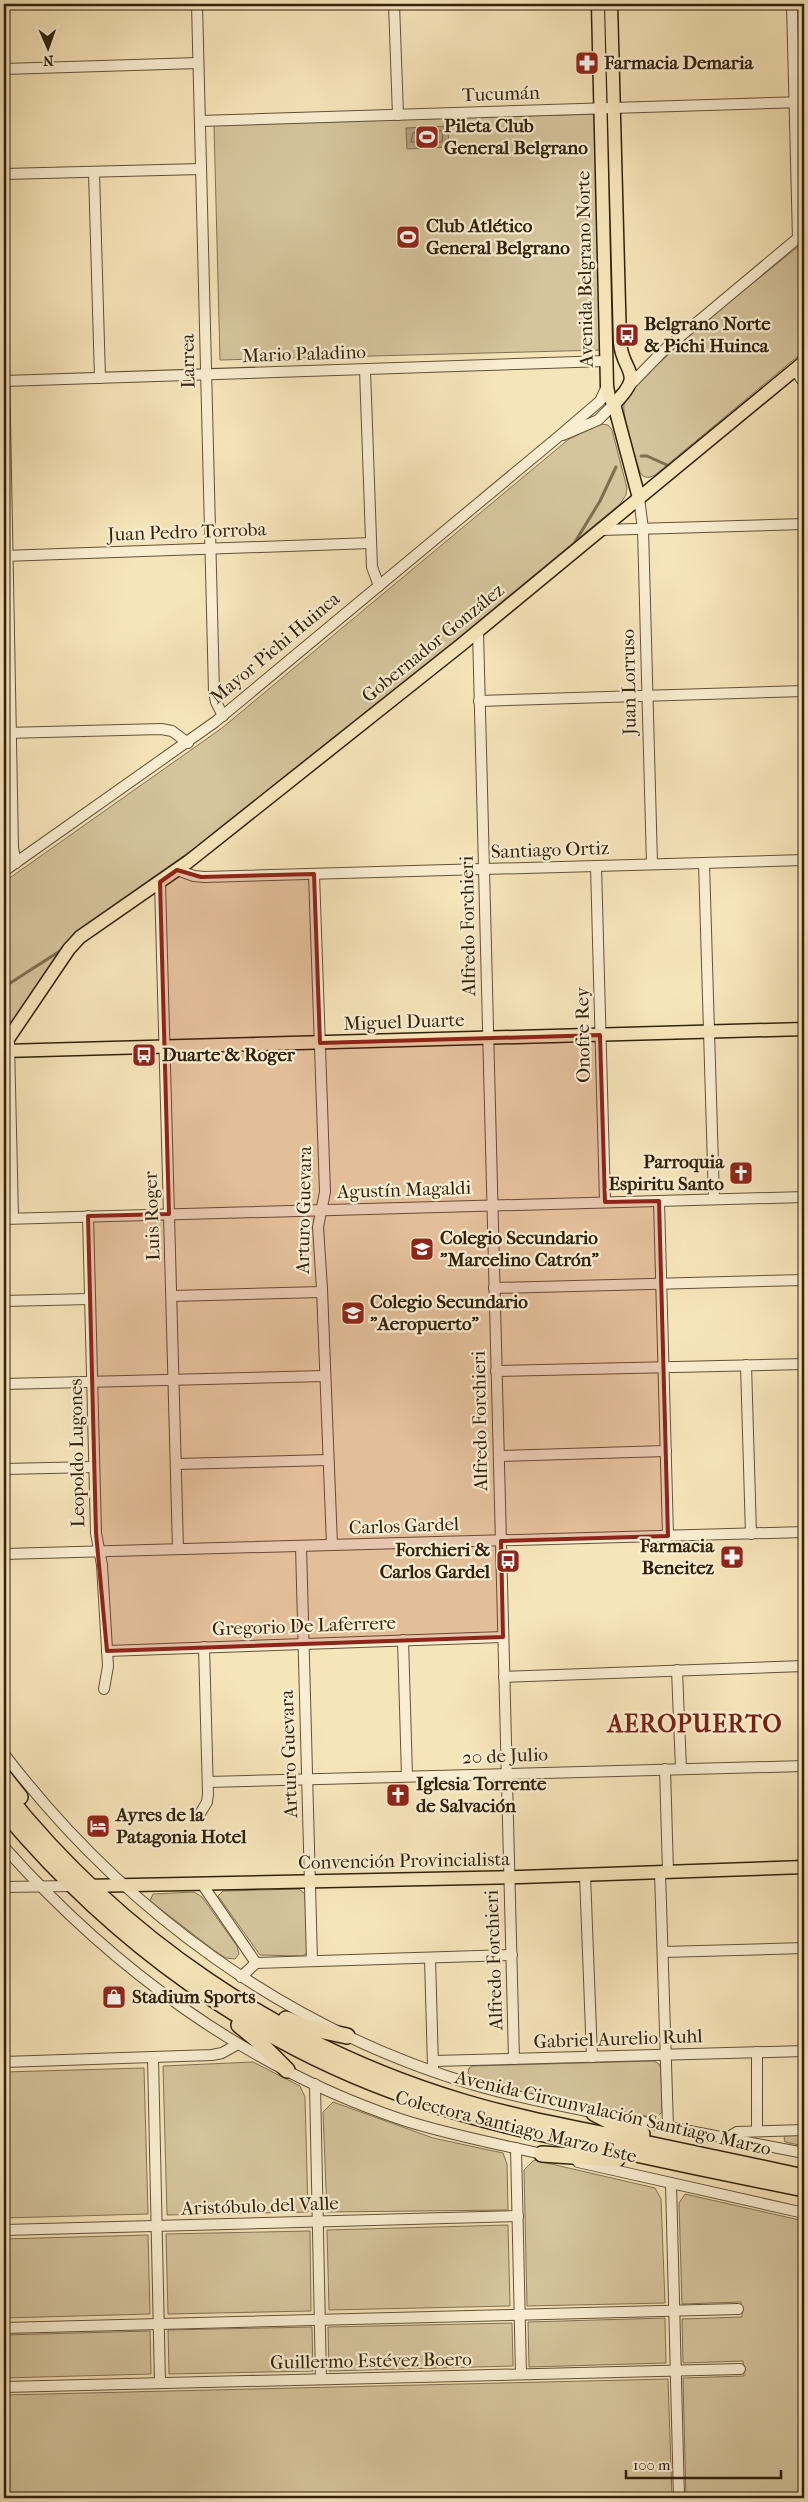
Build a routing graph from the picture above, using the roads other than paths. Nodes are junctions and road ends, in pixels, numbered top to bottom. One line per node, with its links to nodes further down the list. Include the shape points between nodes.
1 (197, 4): 6 (street, Larrea)
2 (394, 4): 11 (street)
3 (598, 4): 9 (main road, Avenida Belgrano Norte)
4 (611, 4): 10 (main road, Avenida Belgrano Norte)
5 (792, 4): 8 (street)
6 (198, 63): 7 (street); 12 (street, Larrea)
7 (4, 69)
8 (799, 102): 10 (street, Tucumán); 16 (street)
9 (600, 108): 10 (street, Tucumán); 11 (street, Tucumán); 19 (main road, Avenida Belgrano Norte)
10 (614, 108): 18 (main road, Avenida Belgrano Norte, via 620,343)
11 (398, 115): 12 (street, Tucumán)
12 (200, 121): 13 (street, Larrea)
13 (201, 168): 14 (street); 23 (street, Larrea)
14 (94, 172): 15 (street); 24 (street)
15 (4, 174)
16 (801, 236): 17 (street, Mayor Pichi Huinca)
17 (664, 350): 18 (street, Mayor Pichi Huinca, via 638,365); 28 (street, Mayor Pichi Huinca)
18 (625, 359): 19 (main road, via 613,354); 28 (main road, Avenida Belgrano Norte, via 631,376)
19 (606, 362): 22 (street, Mario Paladino); 27 (main road, Avenida Belgrano Norte)
20 (4, 366): 25 (street)
21 (800, 366): 26 (street); 31 (main road, Gobernador González)
22 (365, 370): 23 (street, Mario Paladino); 35 (street)
23 (206, 375): 24 (street, Mario Paladino); 36 (street, Larrea)
24 (100, 378): 25 (street, Mario Paladino)
25 (4, 381): 37 (street)
26 (804, 382)
27 (607, 386): 29 (main road, Avenida Belgrano Norte); 30 (street, Mayor Pichi Huinca, via 600,400)
28 (627, 388): 29 (main road, Mayor Pichi Huinca)
29 (614, 404): 30 (street, Mayor Pichi Huinca, via 598,420); 31 (main road, Avenida Belgrano Norte)
30 (558, 437): 38 (street, Mayor Pichi Huinca)
31 (639, 498): 33 (street, Juan Lorruso); 34 (main road, Gobernador González)
32 (804, 524): 33 (street)
33 (643, 528): 34 (street); 41 (street, Juan Lorruso)
34 (601, 530): 39 (main road, Gobernador González)
35 (371, 543): 36 (street, Juan Pedro Torroba); 38 (street, via 372,567)
36 (210, 549): 37 (street, Juan Pedro Torroba); 43 (street, Larrea, via 214,692)
37 (6, 556): 44 (street)
38 (379, 586): 43 (street, Mayor Pichi Huinca)
39 (478, 631): 42 (street, Alfredo Forchieri); 52 (main road, Gobernador González)
40 (804, 691): 41 (street)
41 (647, 696): 42 (street); 49 (street, Juan Lorruso)
42 (479, 701): 51 (street, Alfredo Forchieri)
43 (223, 716): 45 (street, Mayor Pichi Huinca)
44 (7, 733): 45 (street, via 161,729 172,731); 47 (street, via 12,848)
45 (188, 743): 47 (street, Mayor Pichi Huinca)
46 (804, 860): 48 (street, Santiago Ortiz)
47 (16, 863): 53 (street, Mayor Pichi Huinca)
48 (704, 863): 49 (street, Santiago Ortiz); 57 (street)
49 (652, 864): 50 (street, Santiago Ortiz)
50 (596, 866): 51 (street, Santiago Ortiz); 58 (street, Onofre Rey)
51 (484, 869): 54 (street, Santiago Ortiz); 59 (street, Alfredo Forchieri)
52 (177, 870): 54 (street, Santiago Ortiz, via 204,878); 55 (main road, Gobernador González)
53 (4, 871)
54 (314, 874): 60 (street, Arturo Guevara)
55 (160, 882): 61 (main road, Gobernador González, via 76,941); 62 (street, Luis Roger)
56 (804, 1029): 57 (main road, Miguel Duarte)
57 (709, 1032): 58 (main road, Miguel Duarte); 64 (street)
58 (600, 1035): 59 (main road, Miguel Duarte); 66 (street, Onofre Rey)
59 (488, 1038): 60 (main road, Miguel Duarte); 67 (street, Alfredo Forchieri)
60 (320, 1043): 62 (main road, Miguel Duarte); 68 (street, Arturo Guevara)
61 (6, 1046): 62 (main road, Miguel Duarte); 71 (street)
62 (165, 1047): 69 (street, Luis Roger)
63 (804, 1196): 64 (street, Agustín Magaldi)
64 (714, 1199): 65 (street, Agustín Magaldi)
65 (659, 1200): 66 (street, Agustín Magaldi); 73 (street)
66 (605, 1202): 67 (street, Agustín Magaldi)
67 (492, 1205): 68 (street, Agustín Magaldi); 74 (street, Alfredo Forchieri)
68 (323, 1210): 69 (street, Agustín Magaldi); 75 (street, Arturo Guevara, via 318,1227)
69 (169, 1214): 70 (street, Agustín Magaldi); 76 (street, Luis Roger)
70 (88, 1216): 71 (street, Agustín Magaldi); 77 (street, Leopoldo Lugones)
71 (9, 1219)
72 (804, 1280): 73 (street)
73 (662, 1284): 74 (street); 81 (street)
74 (494, 1288): 82 (street, Alfredo Forchieri)
75 (322, 1292): 76 (street); 83 (street, Arturo Guevara)
76 (172, 1296): 84 (street, Luis Roger)
77 (90, 1299): 78 (street); 85 (street, Leopoldo Lugones)
78 (4, 1301)
79 (804, 1364): 80 (street)
80 (746, 1365): 81 (street); 94 (street)
81 (664, 1367): 82 (street); 87 (street)
82 (496, 1372): 88 (street, Alfredo Forchieri)
83 (325, 1376): 84 (street); 89 (street, Arturo Guevara)
84 (174, 1380): 85 (street); 90 (street, Luis Roger)
85 (92, 1382): 86 (street); 91 (street, Leopoldo Lugones)
86 (4, 1384)
87 (666, 1451): 88 (street); 95 (street)
88 (499, 1456): 96 (street, Alfredo Forchieri)
89 (328, 1460): 90 (street); 97 (street, Arturo Guevara)
90 (176, 1464): 99 (street, Luis Roger)
91 (94, 1467): 92 (street); 100 (street, Leopoldo Lugones)
92 (4, 1470)
93 (804, 1532): 94 (street, Carlos Gardel)
94 (751, 1534): 95 (street, Carlos Gardel)
95 (668, 1536): 96 (street, Carlos Gardel)
96 (501, 1541): 97 (street, Carlos Gardel); 102 (street, Alfredo Forchieri)
97 (332, 1545): 98 (street, Carlos Gardel)
98 (301, 1546): 99 (street, Carlos Gardel); 104 (street, Arturo Guevara)
99 (178, 1549): 100 (street, Carlos Gardel)
100 (99, 1551): 101 (street, Carlos Gardel); 106 (street, Leopoldo Lugones)
101 (4, 1554)
102 (503, 1637): 103 (street, Gregorio De Laferrere); 109 (street, Alfredo Forchieri)
103 (403, 1640): 104 (street, Gregorio De Laferrere); 116 (street)
104 (304, 1644): 105 (street, Gregorio De Laferrere); 118 (street, Arturo Guevara)
105 (204, 1647): 106 (street, Gregorio De Laferrere); 119 (street)
106 (107, 1650): 110 (street, Leopoldo Lugones)
107 (804, 1666): 108 (street)
108 (677, 1670): 109 (street); 114 (street)
109 (504, 1676): 115 (street, Alfredo Forchieri)
110 (104, 1689)
111 (4, 1754): 133 (street, Colectora Santiago Marzo Este, via 58,1821)
112 (804, 1766): 114 (street, 20 de Julio)
113 (666, 1769): 114 (street, 20 de Julio); 115 (street, 20 de Julio); 126 (street)
114 (681, 1769)
115 (507, 1774): 116 (street, 20 de Julio); 128 (street, Alfredo Forchieri)
116 (407, 1776): 118 (street, 20 de Julio)
117 (4, 1777): 123 (highway, via 31,1812)
118 (307, 1779): 119 (street, 20 de Julio); 129 (street, Arturo Guevara)
119 (208, 1782): 122 (street, via 208,1800)
120 (4, 1792): 123 (highway, Avenida Circunvalación Santiago Marzo)
121 (4, 1810): 131 (highway, Avenida Circunvalación Santiago Marzo)
122 (201, 1812)
123 (50, 1845): 132 (highway, Avenida Circunvalación Santiago Marzo)
124 (4, 1848): 135 (street, Colectora Santiago Marzo Este)
125 (804, 1867): 126 (main road, Convención Provincialista)
126 (664, 1872): 127 (main road, Convención Provincialista); 138 (street)
127 (585, 1875): 128 (main road, Convención Provincialista); 151 (street)
128 (509, 1877): 129 (main road, Convención Provincialista); 139 (street, Alfredo Forchieri)
129 (310, 1882): 130 (main road, Convención Provincialista); 142 (street, Arturo Guevara)
130 (202, 1884): 133 (main road, Convención Provincialista); 143 (street)
131 (72, 1886): 132 (main road, Convención Provincialista); 135 (street, Convención Provincialista); 136 (highway, Avenida Circunvalación Santiago Marzo)
132 (90, 1886): 133 (main road, Convención Provincialista); 141 (highway, Avenida Circunvalación Santiago Marzo)
133 (124, 1886): 144 (street, Colectora Santiago Marzo Este, via 174,1929)
134 (4, 1887): 135 (street, Convención Provincialista)
135 (40, 1887): 146 (street, Colectora Santiago Marzo Este, via 129,1968)
136 (125, 1935): 155 (highway, via 161,1974 251,2034); 166 (highway, Avenida Circunvalación Santiago Marzo, via 189,1983 255,2026 325,2062 396,2092 520,2129)
137 (804, 1948): 138 (street)
138 (663, 1952): 149 (street)
139 (512, 1956): 140 (street); 152 (street, Alfredo Forchieri)
140 (430, 1958): 142 (street); 154 (street)
141 (177, 1959): 145 (highway, via 214,1975 295,2024); 165 (highway, Avenida Circunvalación Santiago Marzo, via 299,2036 356,2063 429,2091 522,2117)
142 (312, 1961): 143 (street)
143 (256, 1963): 144 (street)
144 (241, 1977): 145 (street, Colectora Santiago Marzo Este)
145 (347, 2036): 154 (street, Colectora Santiago Marzo Este)
146 (238, 2044): 150 (street, via 212,2055); 155 (street, Colectora Santiago Marzo Este)
147 (804, 2051): 148 (street, Gabriel Aurelio Ruhl)
148 (757, 2052): 149 (street, Gabriel Aurelio Ruhl); 160 (street)
149 (666, 2055): 151 (street, Gabriel Aurelio Ruhl); 158 (street)
150 (153, 2057): 153 (street); 172 (street)
151 (592, 2057): 152 (street, Gabriel Aurelio Ruhl)
152 (514, 2059): 154 (street, Gabriel Aurelio Ruhl)
153 (4, 2062)
154 (433, 2066): 157 (street, Colectora Santiago Marzo Este, via 518,2097)
155 (286, 2070): 156 (street, Colectora Santiago Marzo Este)
156 (315, 2084): 162 (street, Colectora Santiago Marzo Este, via 416,2124); 171 (street)
157 (594, 2113): 158 (street, Colectora Santiago Marzo Este); 165 (highway, via 633,2132 734,2154)
158 (668, 2127): 161 (street, Colectora Santiago Marzo Este)
159 (804, 2130): 160 (street)
160 (757, 2131): 161 (street, via 735,2132)
161 (726, 2138): 163 (street, Colectora Santiago Marzo Este)
162 (516, 2148): 164 (street, Colectora Santiago Marzo Este); 170 (street)
163 (804, 2153)
164 (542, 2154): 166 (highway, via 606,2157 697,2176); 167 (street, Colectora Santiago Marzo Este)
165 (799, 2176)
166 (771, 2182): 168 (highway, Avenida Circunvalación Santiago Marzo)
167 (671, 2183): 169 (street, Colectora Santiago Marzo Este); 175 (street)
168 (804, 2189)
169 (804, 2213)
170 (518, 2216): 171 (street, Aristóbulo del Valle); 176 (street)
171 (318, 2222): 172 (street, Aristóbulo del Valle); 177 (street)
172 (157, 2226): 173 (street, Aristóbulo del Valle); 178 (street)
173 (4, 2230)
174 (738, 2309): 175 (street)
175 (674, 2310): 176 (street); 181 (street)
176 (520, 2314): 177 (street); 182 (street)
177 (320, 2320): 178 (street); 183 (street)
178 (159, 2324): 179 (street); 184 (street)
179 (4, 2328)
180 (740, 2369): 181 (street, Guillermo Estévez Boero)
181 (676, 2371): 182 (street, Guillermo Estévez Boero); 186 (street)
182 (521, 2374): 183 (street, Guillermo Estévez Boero)
183 (321, 2379): 184 (street, Guillermo Estévez Boero)
184 (160, 2383): 185 (street, Guillermo Estévez Boero)
185 (4, 2387)
186 (679, 2498)

